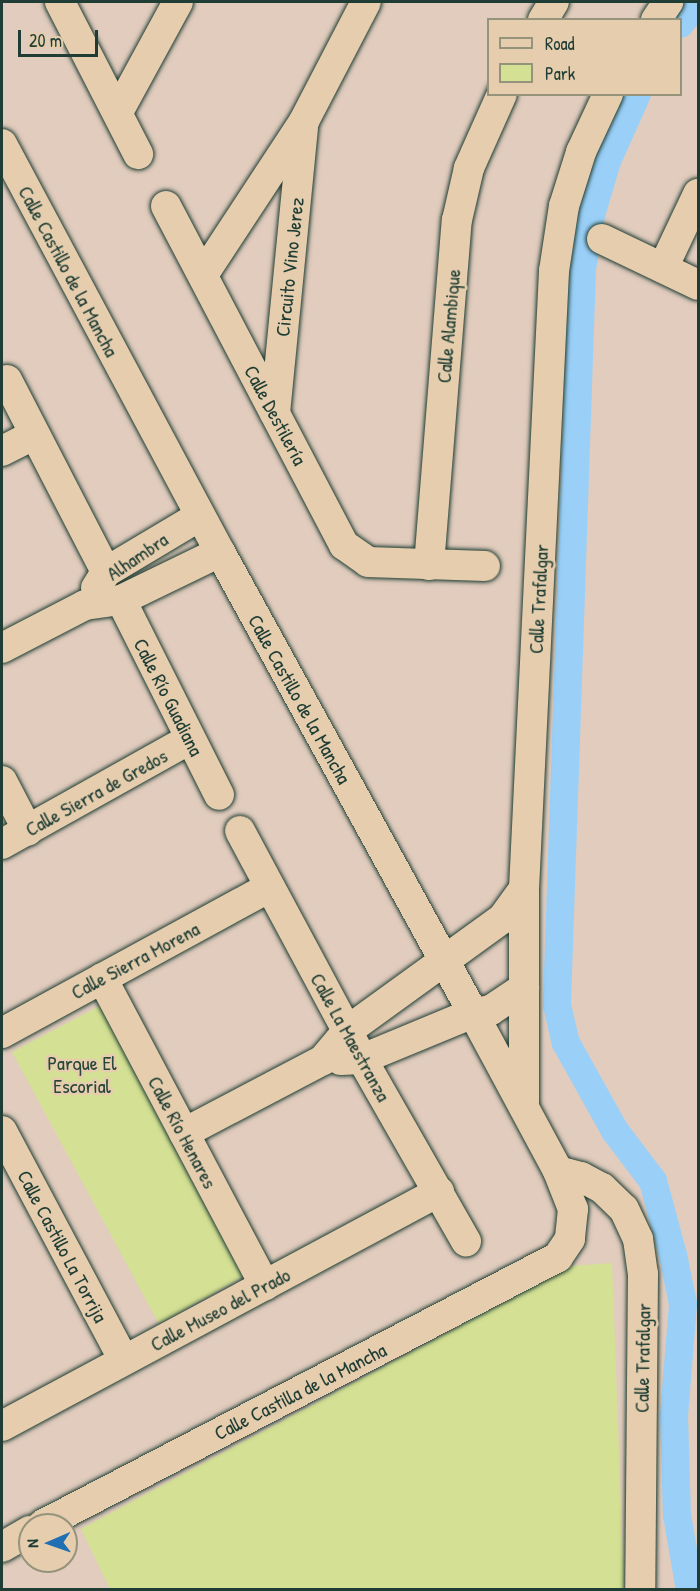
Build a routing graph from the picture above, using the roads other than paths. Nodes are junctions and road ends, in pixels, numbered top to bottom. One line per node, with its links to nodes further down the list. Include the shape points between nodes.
1 (60, 2): 10 (street)
2 (178, 2): 10 (street)
3 (366, 2): 11 (street, Circuito Vino Jerez)
4 (554, 2): 6 (street)
5 (668, 2): 7 (street)
6 (544, 18)
7 (657, 18)
8 (501, 96): 26 (street, Calle Alambique, via 469,168 457,220)
9 (607, 96): 39 (street, Calle Trafalgar, via 581,152 564,206 554,271)
10 (118, 112): 13 (street)
11 (303, 121): 18 (street, Circuito Vino Jerez); 21 (street, Circuito Vino Jerez)
12 (2, 144): 24 (street, Calle Castillo de la Mancha)
13 (138, 154)
14 (699, 194): 17 (street)
15 (166, 206): 18 (street, Calle Destilería)
16 (602, 238): 17 (street)
17 (663, 268): 19 (street)
18 (203, 275): 21 (street, Calle Destilería)
19 (699, 285)
20 (7, 380): 22 (street)
21 (275, 413): 26 (street, Calle Destilería, via 344,545 368,562)
22 (33, 435): 23 (street); 28 (street)
23 (2, 451)
24 (200, 516): 25 (street, Calle Castillo de la Mancha); 28 (street, Alhambra)
25 (220, 552): 29 (street, Alhambra); 40 (street, Calle Castillo de la Mancha)
26 (429, 565): 27 (street, Calle Destilería)
27 (485, 566)
28 (106, 572): 30 (street, Alhambra)
29 (121, 600): 30 (street, Alhambra); 32 (street, Calle Río Guadiana)
30 (85, 605): 31 (street, Alhambra)
31 (2, 648)
32 (190, 739): 34 (street, Calle Río Guadiana); 35 (street, Calle Sierra de Gredos)
33 (2, 781): 35 (street)
34 (219, 795)
35 (28, 831): 37 (street, Calle Sierra de Gredos)
36 (240, 831): 38 (street, Calle La Maestranza)
37 (2, 844)
38 (268, 888): 41 (street, Calle Sierra Morena); 44 (street, Calle La Maestranza)
39 (524, 889): 40 (street, via 502,919); 42 (street, Calle Trafalgar)
40 (443, 959): 43 (street, Calle Castillo de la Mancha); 44 (street)
41 (102, 978): 45 (street, Calle Sierra Morena); 50 (street, Calle Río Henares)
42 (524, 988): 43 (street, via 491,1010); 48 (street, Calle Trafalgar)
43 (473, 1013): 46 (street); 48 (street, Calle Castillo de la Mancha)
44 (347, 1031): 46 (street, Calle La Maestranza); 47 (street)
45 (2, 1033)
46 (362, 1059): 47 (street); 52 (street, Calle La Maestranza)
47 (323, 1060): 50 (street)
48 (524, 1113): 51 (street, Calle Castillo de la Mancha)
49 (2, 1131): 56 (street, Calle Castillo La Torrija)
50 (184, 1133): 55 (street, Calle Río Henares)
51 (558, 1171): 54 (street, Calle Castillo de la Mancha, via 573,1209 570,1239); 61 (street, Calle Trafalgar, via 602,1188 624,1209 638,1239 643,1274)
52 (439, 1192): 53 (street, Calle La Maestranza); 55 (street, Calle Museo del Prado)
53 (466, 1240)
54 (558, 1257): 58 (street, Calle Castilla de la Mancha)
55 (265, 1286): 56 (street, Calle Museo del Prado)
56 (124, 1360): 57 (street, Calle Museo del Prado)
57 (2, 1426)
58 (65, 1513)
59 (18, 1538): 60 (street)
60 (2, 1547)
61 (640, 1590)

